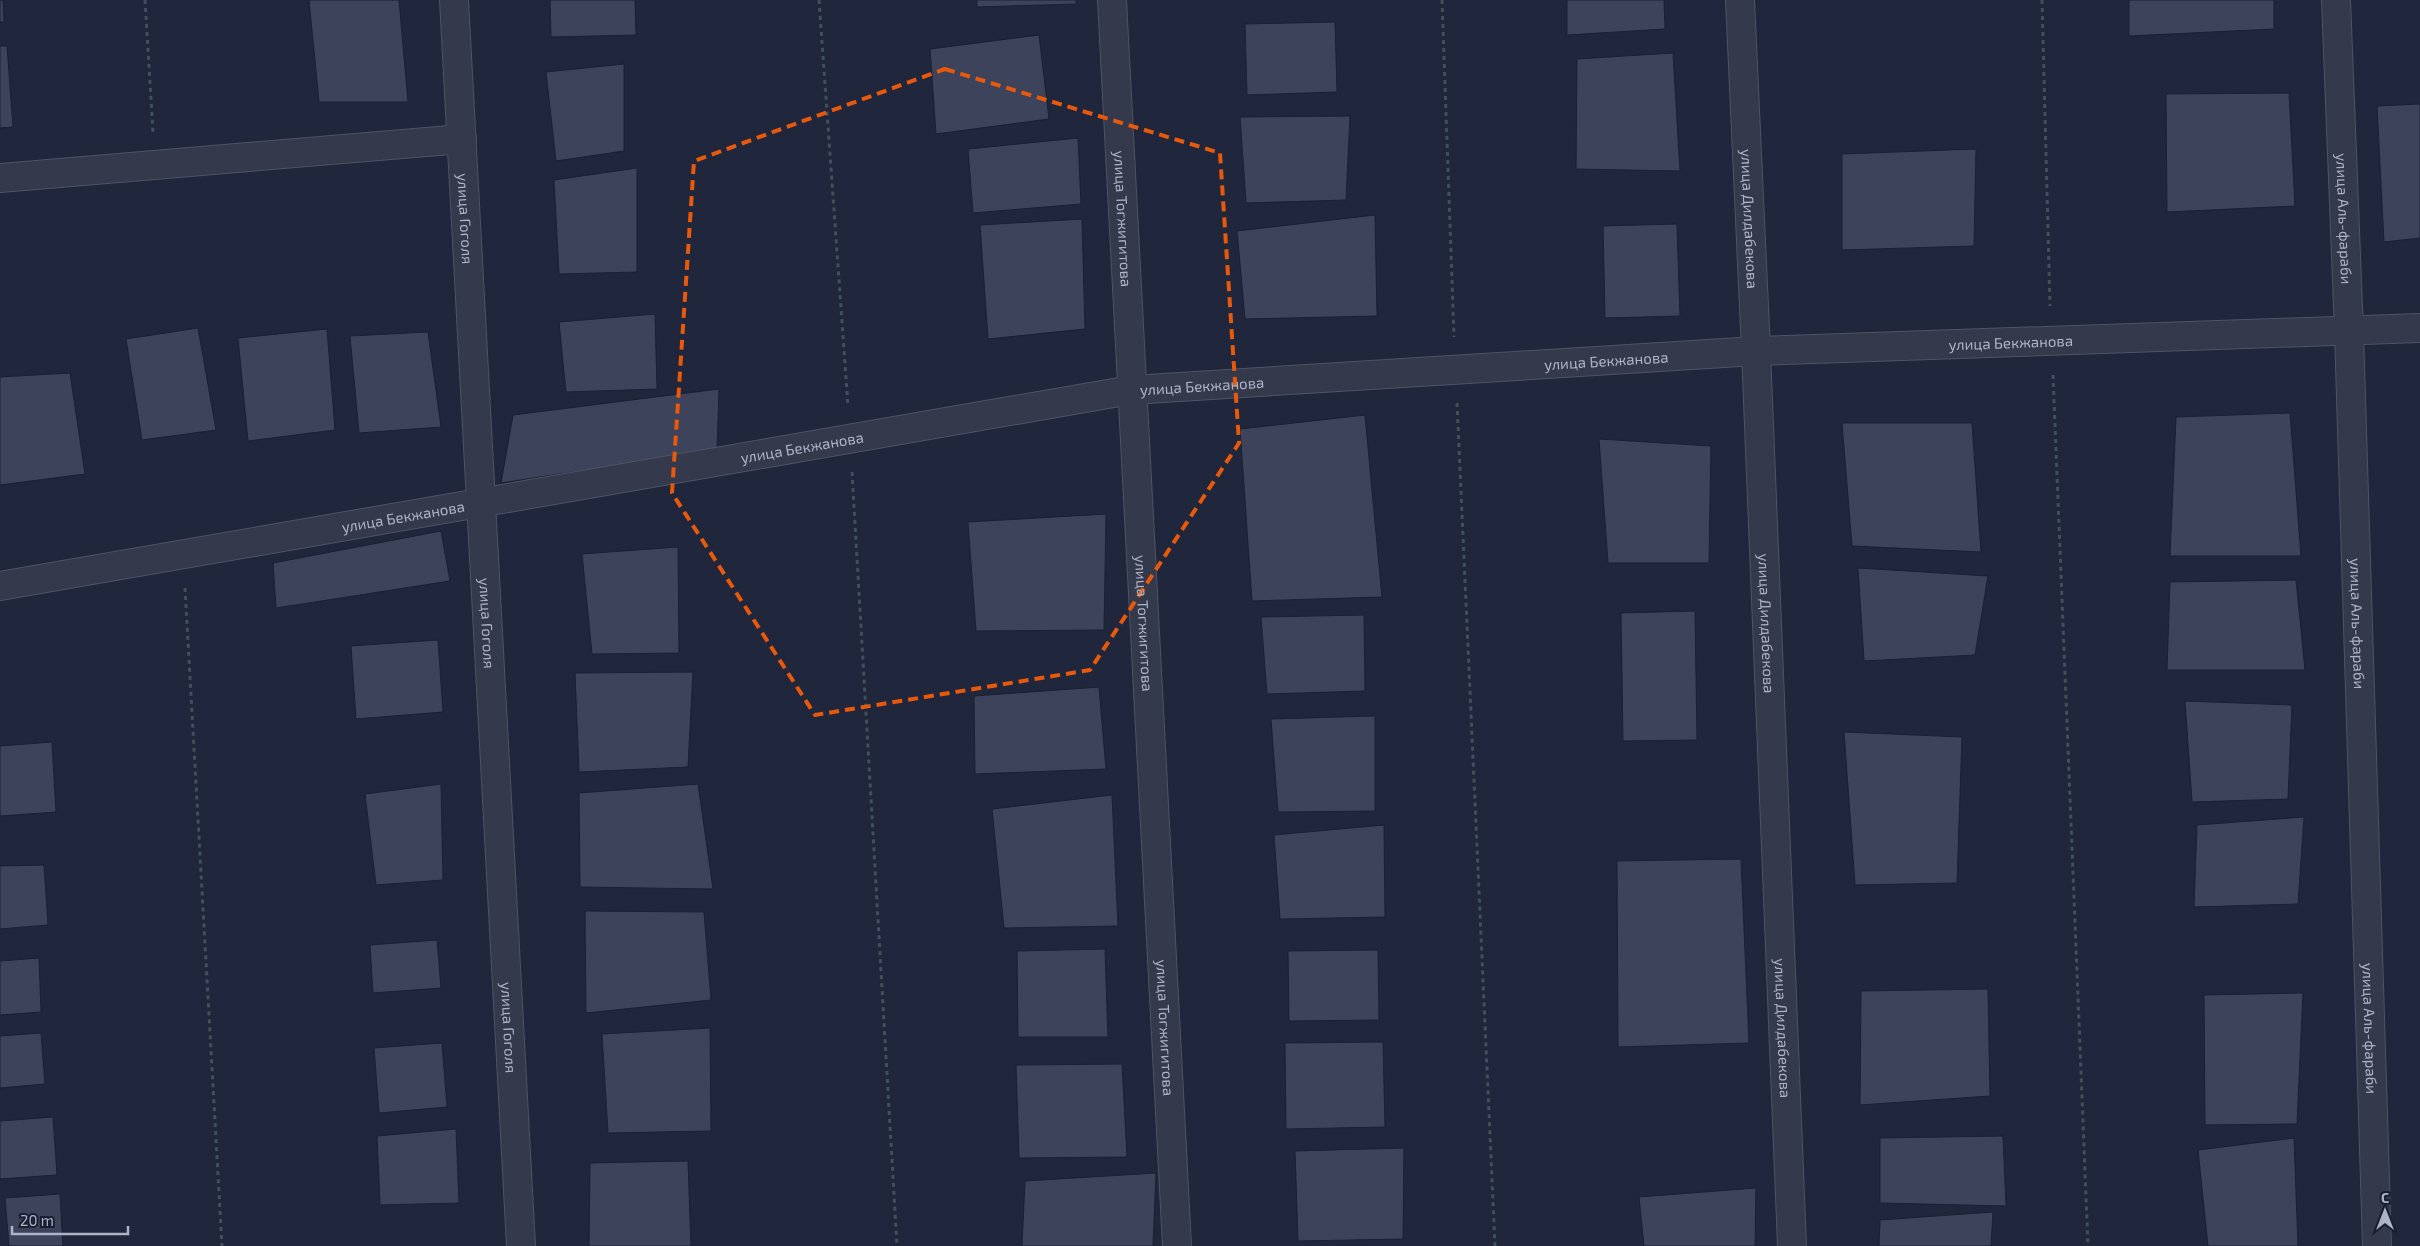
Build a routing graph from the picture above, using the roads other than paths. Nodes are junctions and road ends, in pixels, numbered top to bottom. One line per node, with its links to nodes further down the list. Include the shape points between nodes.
1 (454, 0): 5 (street, улица Гоголя)
2 (1112, 0): 10 (street, улица Тогжигитова)
3 (1740, 0): 9 (street, улица Дилдабекова)
4 (2336, 0): 8 (street, улица Аль-фараби)
5 (462, 139): 6 (street); 11 (street, улица Гоголя)
6 (0, 178)
7 (2420, 328): 8 (street, улица Бекжанова)
8 (2349, 332): 9 (street, улица Бекжанова); 16 (street, улица Аль-фараби)
9 (1756, 350): 10 (street, улица Бекжанова); 15 (street, улица Дилдабекова)
10 (1131, 390): 11 (street, улица Бекжанова); 14 (street, улица Тогжигитова)
11 (480, 503): 12 (street, улица Бекжанова); 13 (street, улица Гоголя)
12 (0, 586)
13 (521, 1246)
14 (1177, 1246)
15 (1792, 1246)
16 (2377, 1246)

